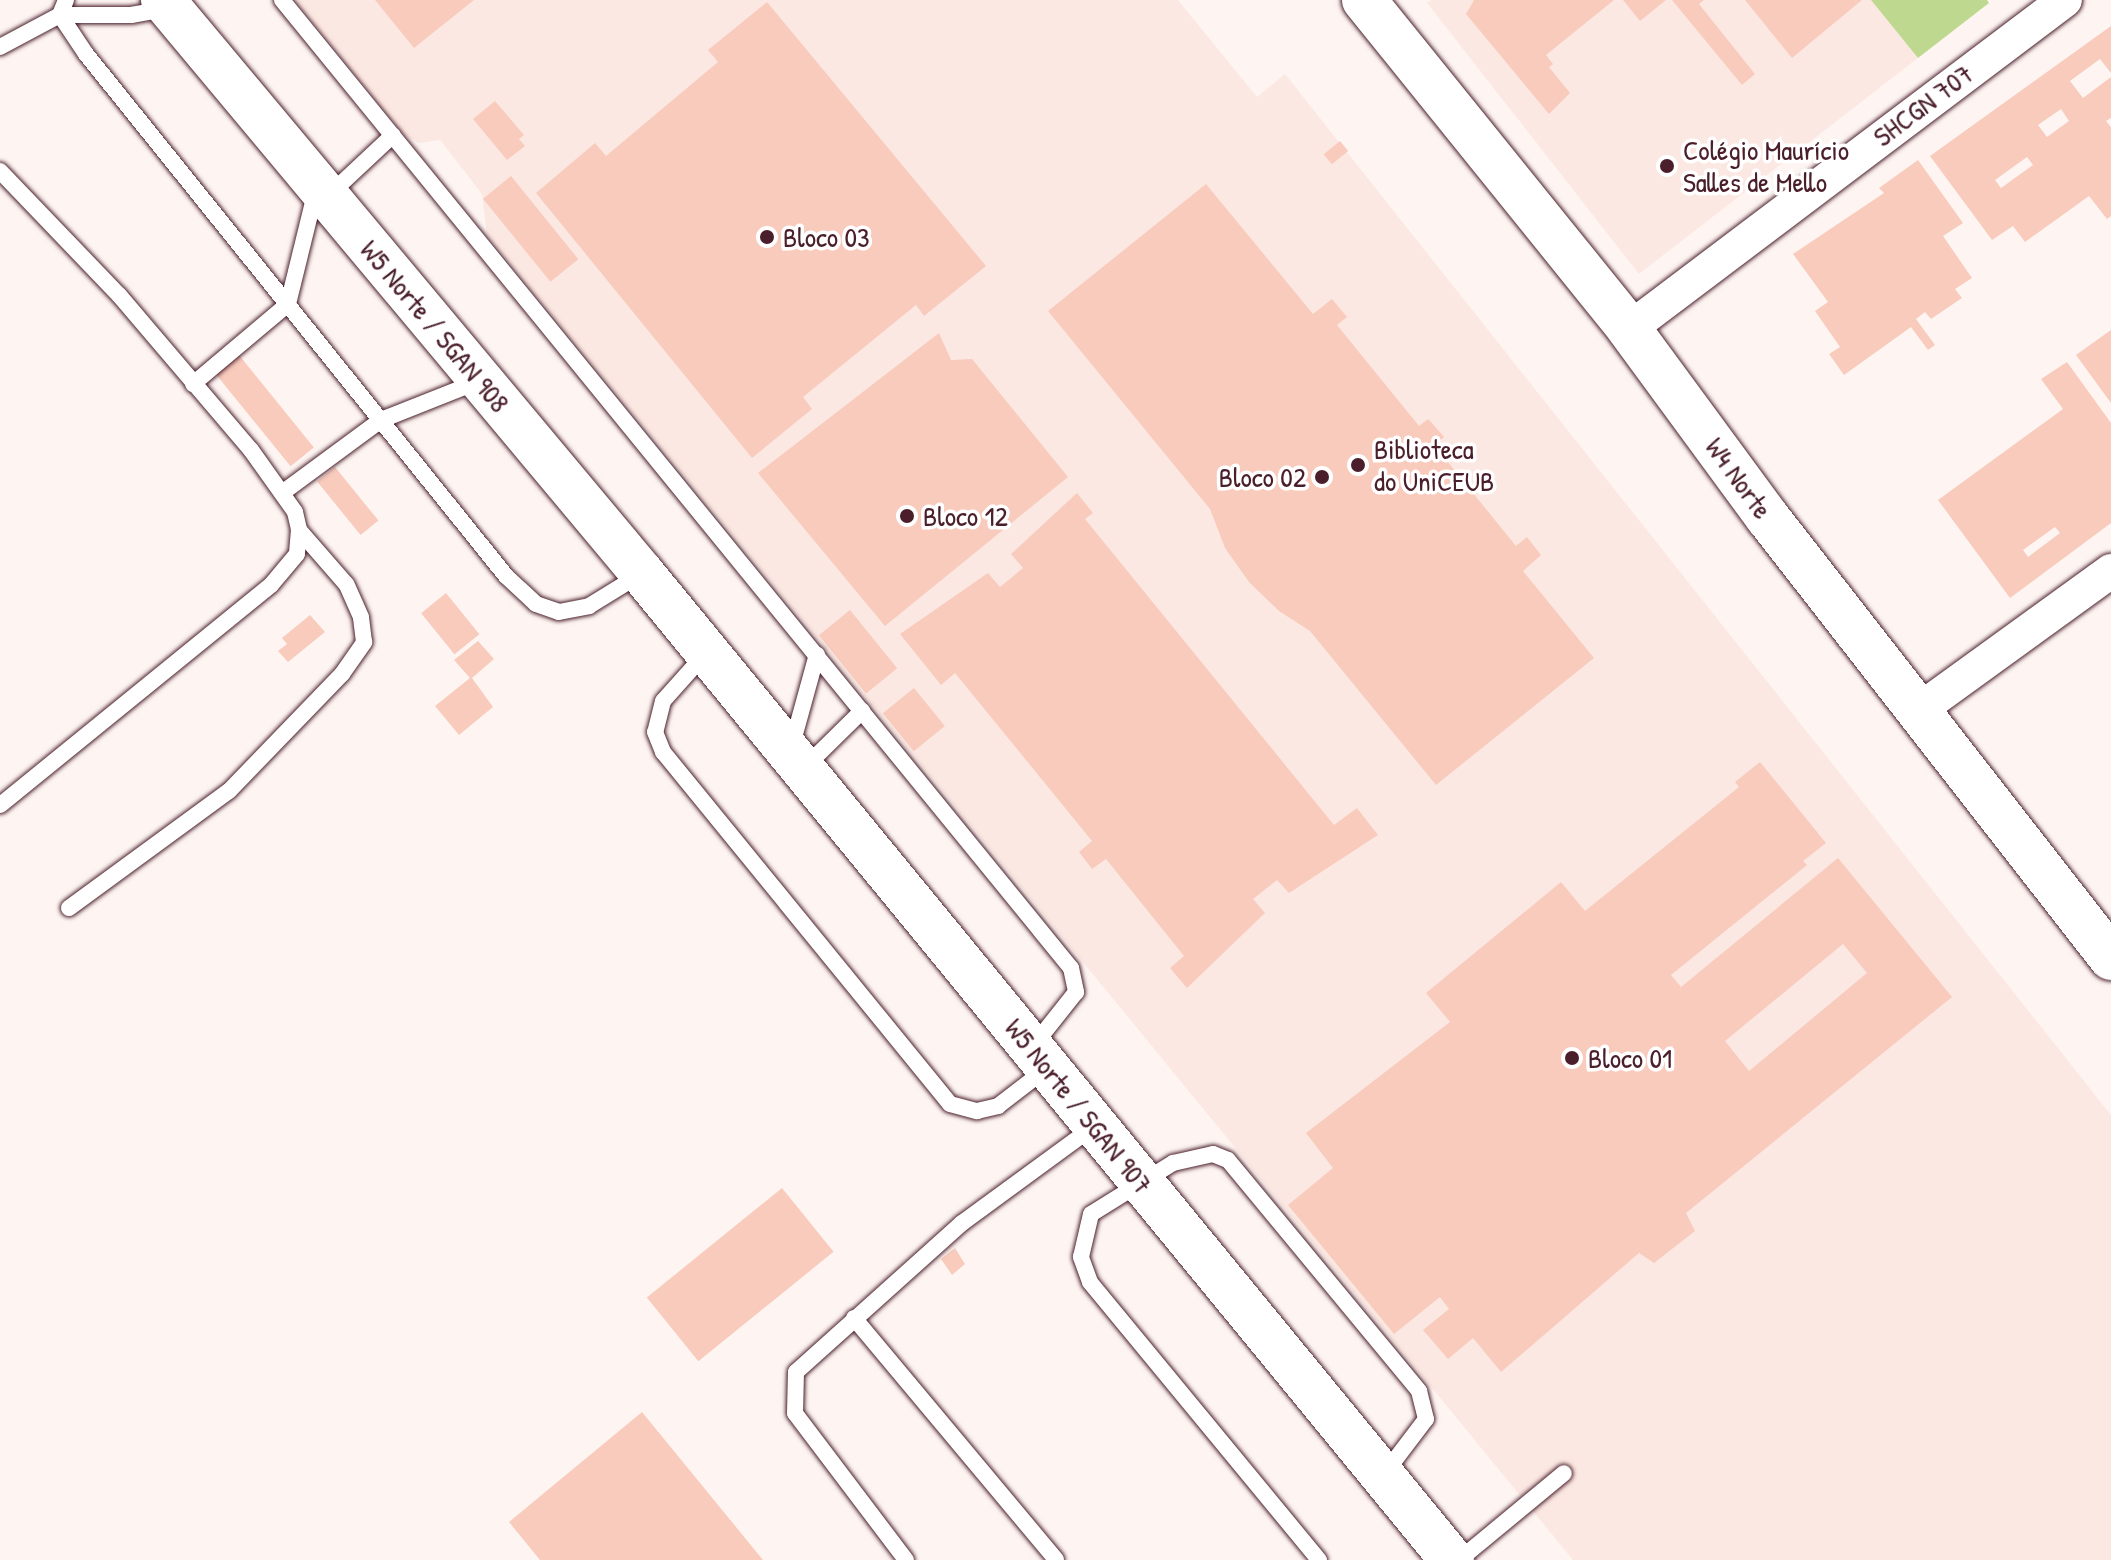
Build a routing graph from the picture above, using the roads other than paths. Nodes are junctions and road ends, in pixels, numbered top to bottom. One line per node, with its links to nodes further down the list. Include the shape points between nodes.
1 (282, 0): 7 (lane)
2 (1364, 0): 11 (main road, W4 Norte)
3 (2065, 0): 11 (street, SHCGN 707)
4 (166, 4): 5 (lane, via 131,15); 9 (main road, W5 Norte / SGAN 908)
5 (63, 7): 6 (lane); 10 (lane)
6 (0, 47)
7 (393, 135): 9 (lane); 20 (lane)
8 (0, 171): 13 (lane)
9 (322, 191): 10 (lane); 12 (main road, W5 Norte / SGAN 908)
10 (288, 304): 13 (lane); 14 (lane)
11 (1629, 329): 21 (main road, W4 Norte)
12 (481, 380): 14 (lane); 18 (main road, W5 Norte / SGAN 908)
13 (193, 384): 15 (lane)
14 (381, 420): 15 (lane); 18 (lane, via 506,576 536,604 559,612 589,606)
15 (282, 493): 16 (lane)
16 (299, 530): 24 (lane, via 297,554 271,585); 25 (lane, via 346,584 361,617 364,642 342,674 229,791)
17 (2111, 571): 21 (street)
18 (642, 573): 19 (main road, W5 Norte / SGAN 908)
19 (705, 654): 23 (main road, W5 Norte / SGAN 907); 27 (lane, via 663,701 655,732 663,752 940,1092 963,1111 998,1106)
20 (817, 654): 22 (lane); 23 (lane)
21 (1919, 710): 26 (main road, W4 Norte)
22 (862, 711): 23 (lane); 27 (lane, via 1075,975 1076,992)
23 (796, 763): 27 (main road, W5 Norte / SGAN 907)
24 (0, 805)
25 (69, 908)
26 (2111, 958)
27 (1040, 1057): 28 (main road, W5 Norte / SGAN 907)
28 (1093, 1127): 29 (main road, W5 Norte / SGAN 907); 30 (lane, via 962,1223)
29 (1139, 1180): 32 (main road, W5 Norte / SGAN 907); 32 (lane, via 1196,1156 1228,1160 1409,1378 1419,1391 1426,1419); 35 (lane, via 1091,1214 1081,1257 1090,1282)
30 (854, 1318): 33 (lane, via 796,1372 795,1413); 34 (lane)
31 (1564, 1473): 37 (lane)
32 (1383, 1476): 36 (main road, W5 Norte / SGAN 907)
33 (906, 1560)
34 (1056, 1560)
35 (1319, 1560)
36 (1452, 1560)
37 (1459, 1560)

